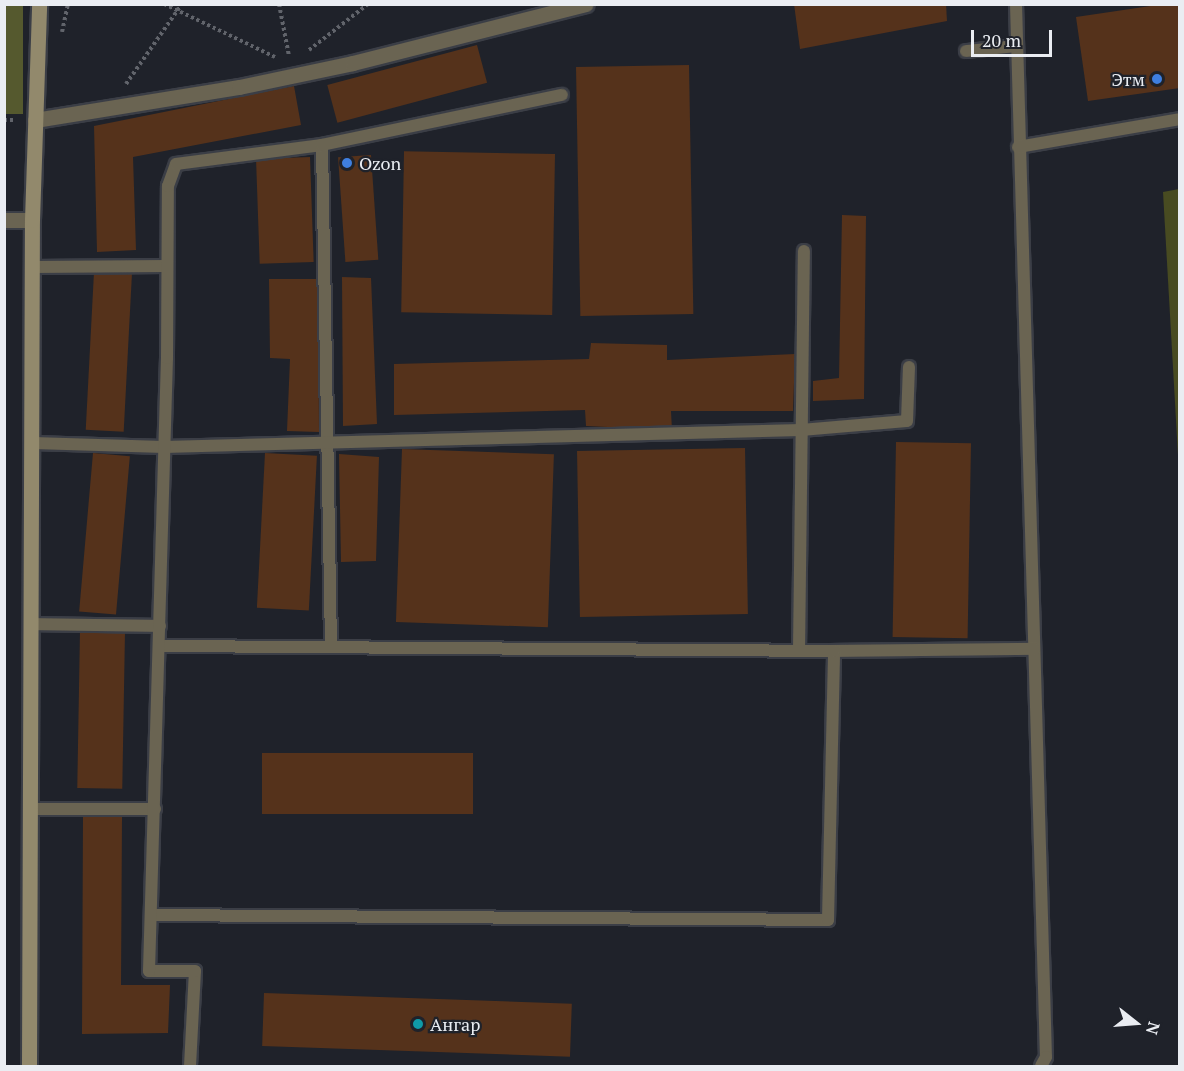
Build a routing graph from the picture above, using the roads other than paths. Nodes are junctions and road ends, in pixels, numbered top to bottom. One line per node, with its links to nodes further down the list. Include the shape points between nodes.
1 (39, 4): 8 (street)
2 (586, 4): 8 (street, via 353,63 239,87)
3 (1016, 4): 4 (lane)
4 (1016, 46): 5 (lane); 10 (lane)
5 (966, 51)
6 (562, 95): 9 (lane)
7 (1179, 119): 10 (lane)
8 (34, 120): 12 (street)
9 (322, 145): 14 (lane, via 176,164 168,186); 19 (lane)
10 (1018, 147): 25 (lane)
11 (4, 220): 12 (street)
12 (32, 220): 15 (street)
13 (804, 251): 17 (lane)
14 (166, 266): 15 (lane); 20 (lane)
15 (33, 267): 18 (street)
16 (909, 368): 17 (lane, via 907,421)
17 (801, 430): 19 (lane); 26 (lane)
18 (33, 443): 20 (lane); 21 (street)
19 (329, 443): 20 (lane); 24 (lane)
20 (164, 447): 22 (lane)
21 (31, 624): 22 (lane); 28 (street)
22 (160, 626): 23 (lane)
23 (160, 646): 24 (lane); 29 (lane)
24 (331, 647): 26 (lane)
25 (1034, 649): 27 (lane); 33 (lane, via 1046,1057)
26 (799, 651): 27 (lane)
27 (834, 651): 30 (lane, via 828,920)
28 (29, 809): 29 (lane); 31 (street)
29 (155, 809): 30 (lane)
30 (151, 915): 32 (lane, via 149,971 195,971)
31 (29, 1066)
32 (190, 1066)
33 (1041, 1066)

